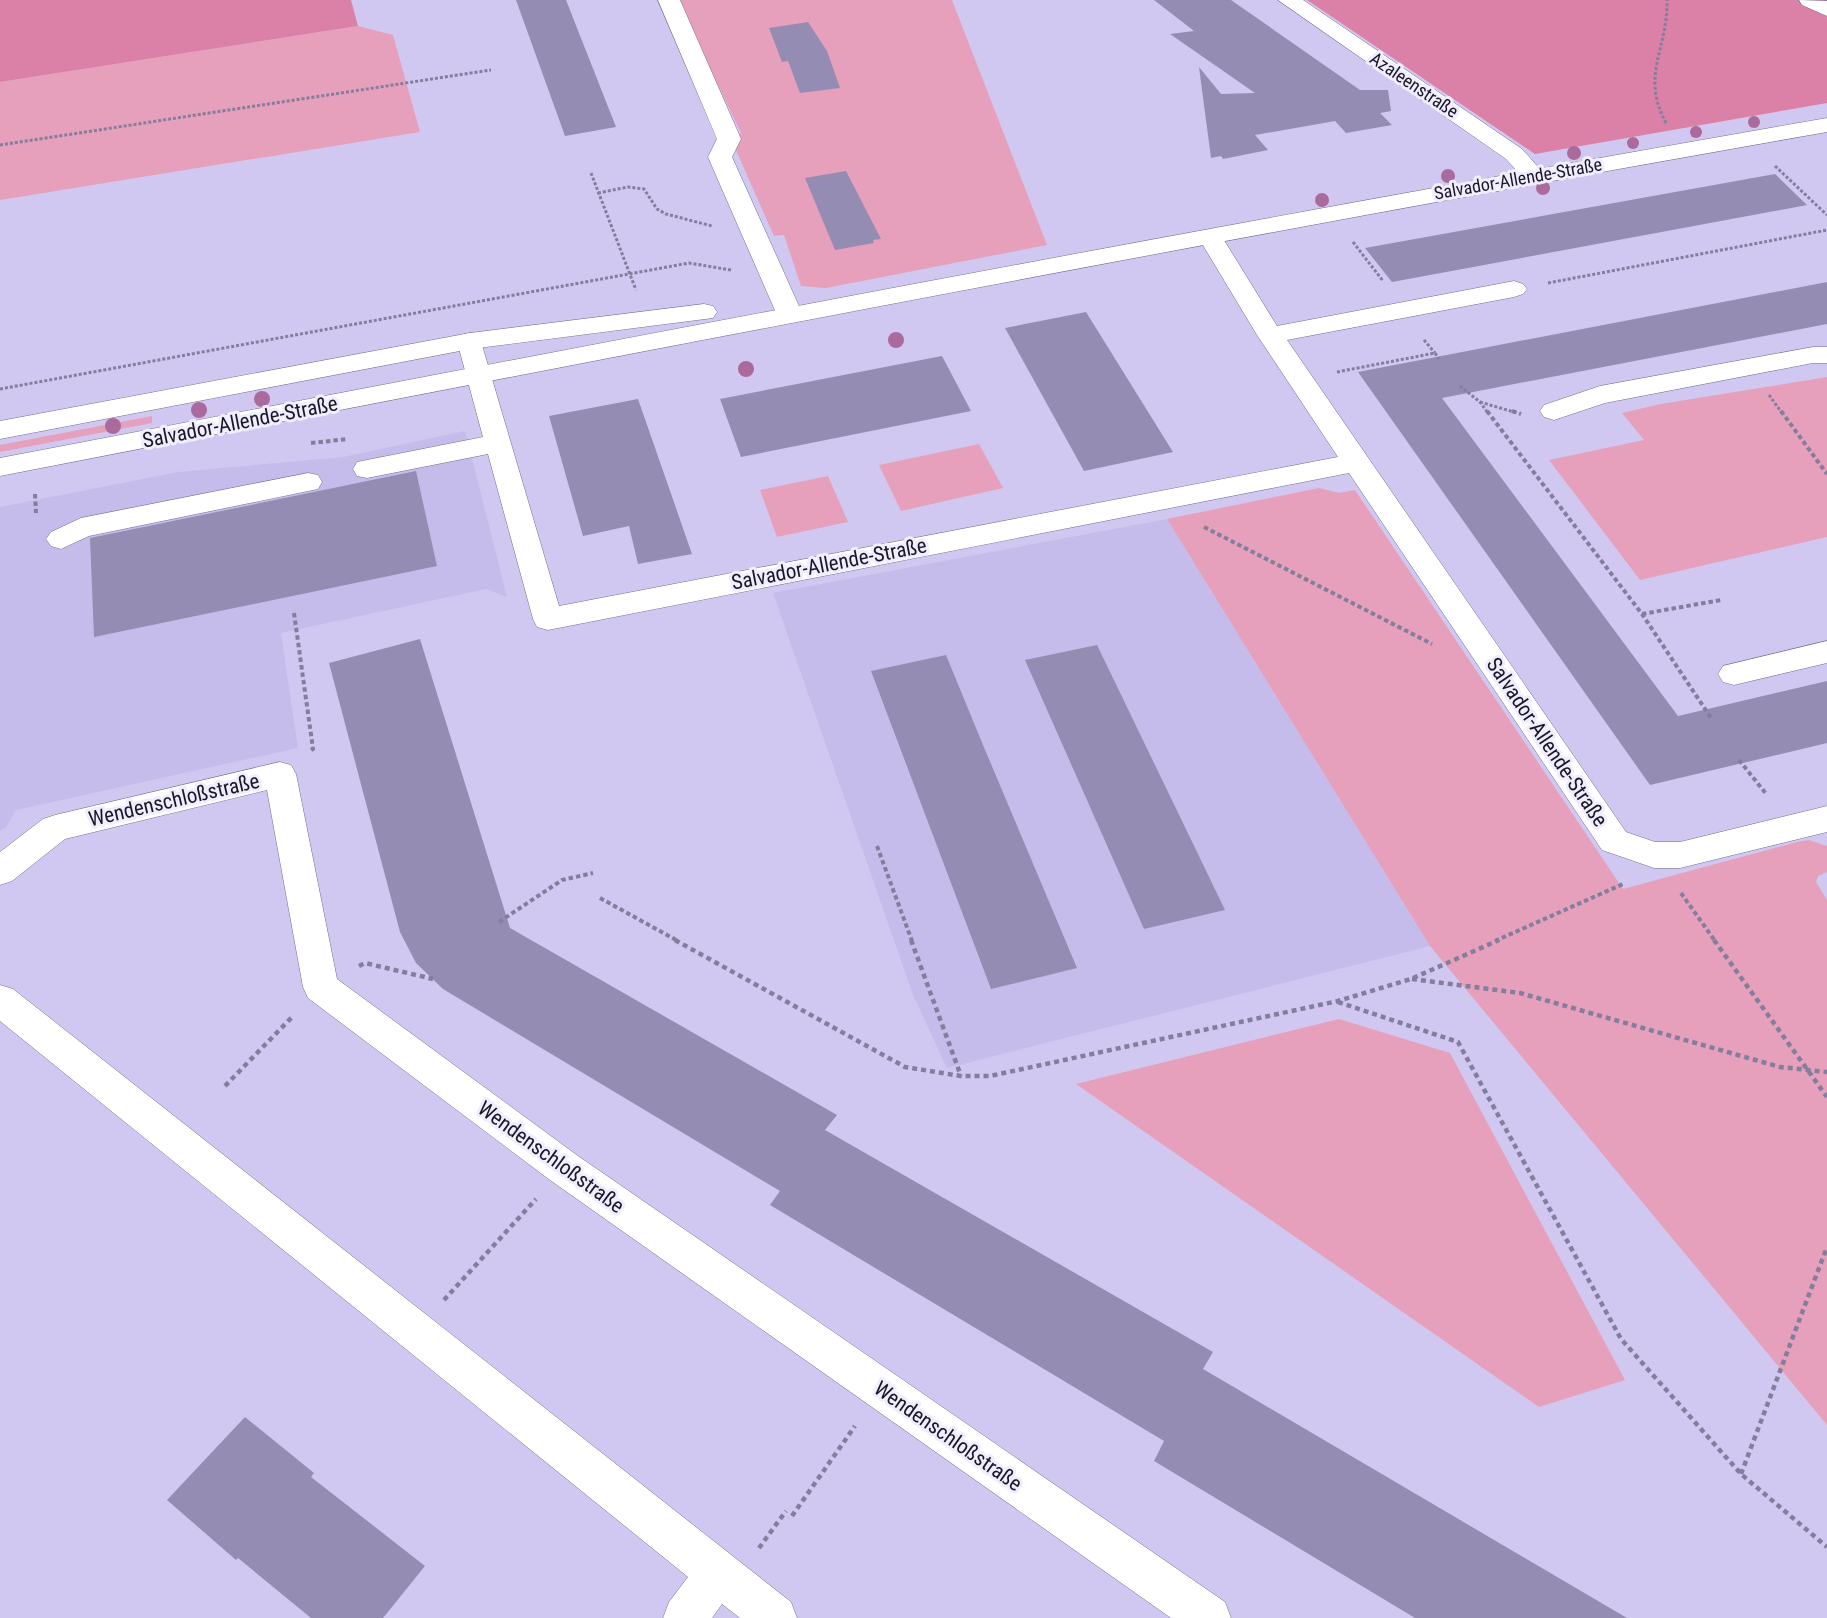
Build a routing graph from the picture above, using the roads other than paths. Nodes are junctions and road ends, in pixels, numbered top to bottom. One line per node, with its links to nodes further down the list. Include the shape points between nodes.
1 (669, 0): 9 (street, via 729,139 720,156)
2 (1289, 0): 6 (street, Azaleenstraße, via 1514,153)
3 (1810, 0): 4 (street)
4 (1827, 10)
5 (1827, 125): 6 (street, Salvador-Allende-Straße)
6 (1534, 176): 7 (street, Salvador-Allende-Straße)
7 (1210, 237): 9 (street, Salvador-Allende-Straße); 10 (street, Salvador-Allende-Straße)
8 (1514, 289): 10 (street)
9 (790, 315): 11 (street, Salvador-Allende-Straße, via 701,311); 13 (street, Salvador-Allende-Straße)
10 (1270, 335): 17 (street, Salvador-Allende-Straße)
11 (470, 341): 13 (street, Salvador-Allende-Straße); 15 (street, Salvador-Allende-Straße)
12 (1827, 355): 14 (street, via 1813,354 1600,395)
13 (480, 376): 16 (street, Salvador-Allende-Straße); 18 (street, Salvador-Allende-Straße)
14 (1554, 411)
15 (0, 430)
16 (498, 443): 17 (street, Salvador-Allende-Straße, via 548,619); 19 (street)
17 (1358, 462): 24 (street, Salvador-Allende-Straße, via 1614,841 1654,855 1680,855)
18 (0, 467)
19 (367, 469)
20 (308, 482): 21 (street, via 81,528)
21 (62, 539)
22 (1827, 652): 23 (street)
23 (1734, 674)
24 (1827, 819)
25 (0, 871): 30 (street, Wendenschloßstraße, via 55,828 280,774 321,987 564,1168)
26 (0, 1000): 27 (street)
27 (718, 1573): 28 (street); 29 (street)
28 (685, 1618)
29 (775, 1618)
30 (1209, 1618)

